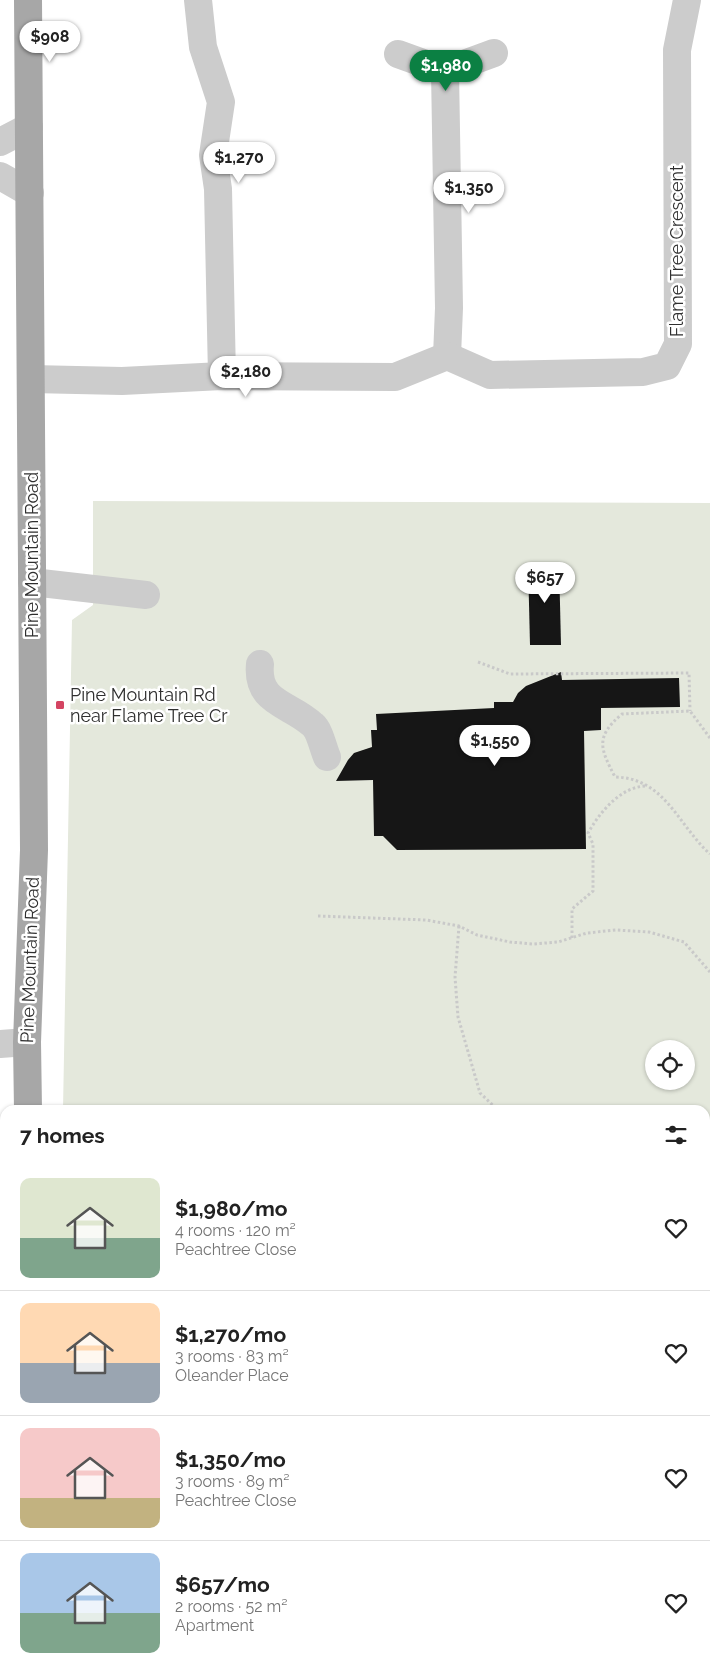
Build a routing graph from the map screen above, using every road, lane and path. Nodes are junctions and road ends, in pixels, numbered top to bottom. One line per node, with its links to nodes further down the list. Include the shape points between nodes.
1 (28, 0): 7 (main road, Pine Mountain Road)
2 (198, 0): 12 (street, via 203,47 221,102 214,156 218,189)
3 (687, 0): 11 (street, Flame Tree Crescent, via 677,50 678,344 667,366 643,372 490,374)
4 (494, 53): 6 (street)
5 (398, 54): 6 (street)
6 (445, 71): 11 (street)
7 (29, 127): 8 (street); 10 (main road, Pine Mountain Road)
8 (0, 142)
9 (0, 176): 10 (street)
10 (30, 193): 13 (main road, Pine Mountain Road)
11 (447, 356): 12 (street, via 395,377)
12 (222, 376): 13 (street, via 122,381)
13 (31, 380): 14 (main road, Pine Mountain Road)
14 (32, 582): 15 (street); 27 (main road, Pine Mountain Road, via 34,850)
15 (146, 595)
16 (478, 662): 18 (path, via 510,674 689,673)
17 (260, 664): 20 (street, via 261,687 314,726)
18 (690, 711): 19 (path); 21 (path, via 622,714 605,731 603,755 615,777 632,778)
19 (710, 738)
20 (327, 758)
21 (648, 786): 22 (path, via 670,805); 25 (path, via 636,787 618,797 588,833 593,844 592,891 572,910)
22 (710, 854)
23 (318, 916): 24 (path, via 393,918)
24 (459, 926): 25 (path, via 477,935 510,942 533,944); 30 (path, via 455,977 458,1017 480,1093)
25 (572, 938): 26 (path, via 616,930 649,932 684,942)
26 (710, 972)
27 (27, 1042): 28 (street); 29 (main road, Pine Mountain Road)
28 (0, 1044)
29 (28, 1105)
30 (493, 1105)

